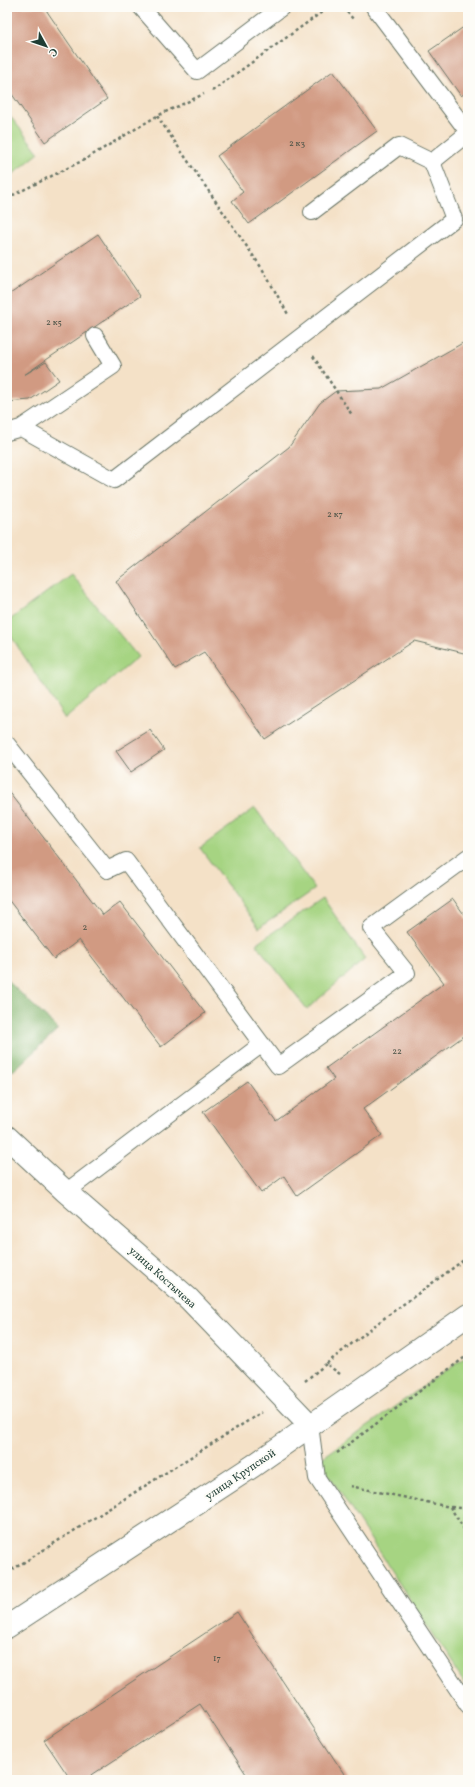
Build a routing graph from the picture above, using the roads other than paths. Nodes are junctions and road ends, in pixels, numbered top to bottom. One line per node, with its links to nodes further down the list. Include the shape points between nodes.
1 (141, 7): 2 (lane, via 197,71)
2 (282, 7)
3 (374, 7): 4 (lane)
4 (468, 132): 5 (lane)
5 (432, 162): 6 (lane, via 399,146); 8 (lane, via 454,219 114,480)
6 (312, 212)
7 (95, 336): 8 (lane, via 113,366)
8 (14, 430)
9 (7, 744): 11 (lane, via 107,870 126,861)
10 (468, 857): 11 (lane, via 371,928 407,974 278,1066)
11 (262, 1044): 13 (lane)
12 (7, 1137): 13 (street, улица Костычева)
13 (66, 1192): 15 (street, улица Костычева, via 189,1299)
14 (468, 1315): 15 (street, улица Крупской)
15 (310, 1425): 16 (street, улица Крупской, via 253,1466); 17 (lane, via 317,1478)
16 (7, 1627)
17 (468, 1705)

